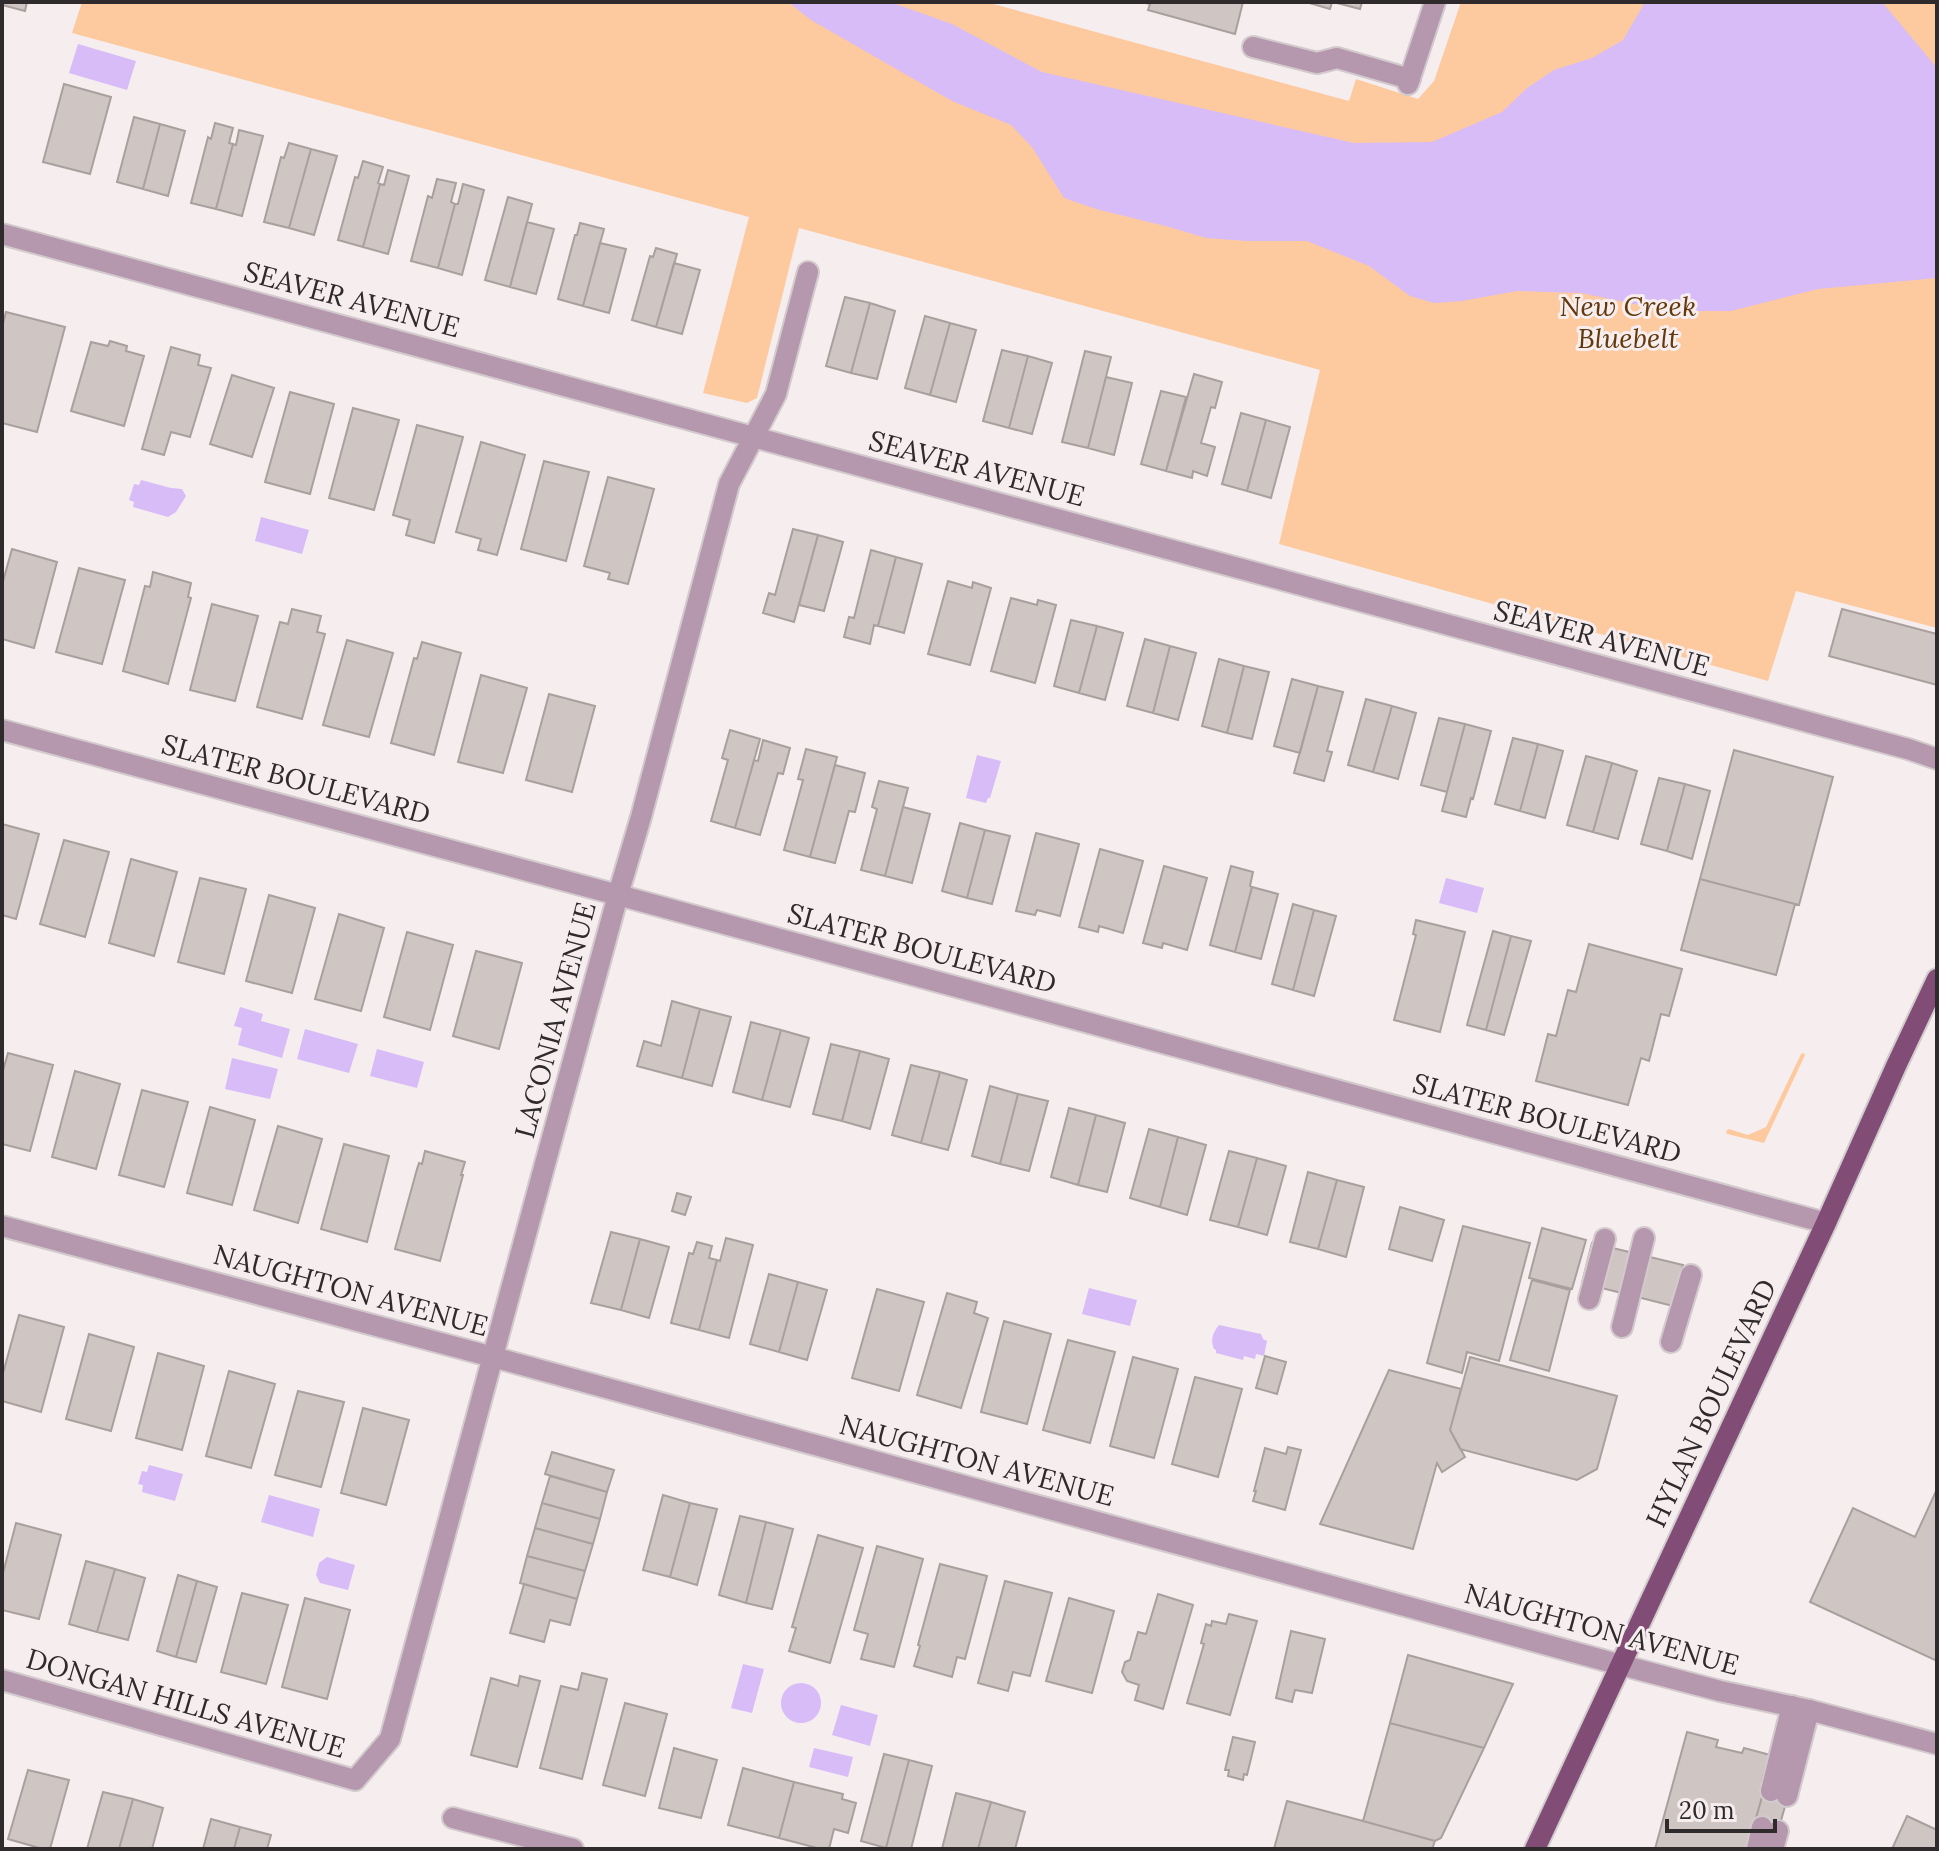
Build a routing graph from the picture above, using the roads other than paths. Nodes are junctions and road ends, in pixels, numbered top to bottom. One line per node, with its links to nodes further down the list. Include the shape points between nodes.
1 (1435, 2): 2 (street, via 1409,82 1337,58 1317,63)
2 (1253, 47)
3 (2, 234): 5 (street, SEAVER AVENUE)
4 (808, 272): 5 (street, LACONIA AVENUE, via 776,394)
5 (754, 437): 7 (street, SEAVER AVENUE); 8 (street, LACONIA AVENUE, via 729,484)
6 (2, 730): 8 (street, SLATER BOULEVARD)
7 (1937, 759)
8 (618, 895): 10 (street, SLATER BOULEVARD); 18 (street, LACONIA AVENUE)
9 (1937, 979): 10 (main road, HYLAN BOULEVARD)
10 (1826, 1223): 19 (main road, HYLAN BOULEVARD)
11 (2, 1226): 18 (street, NAUGHTON AVENUE)
12 (1644, 1238): 16 (street)
13 (1605, 1239): 15 (street)
14 (1691, 1275): 17 (street)
15 (1589, 1299)
16 (1622, 1327)
17 (1671, 1342)
18 (493, 1357): 19 (street, NAUGHTON AVENUE); 23 (street, LACONIA AVENUE, via 390,1739)
19 (1621, 1665): 21 (street, NAUGHTON AVENUE); 28 (main road, HYLAN BOULEVARD)
20 (2, 1680): 23 (street, DONGAN HILLS AVENUE)
21 (1801, 1708): 22 (street, NAUGHTON AVENUE); 24 (street)
22 (1937, 1744)
23 (355, 1780)
24 (1779, 1794)
25 (453, 1818): 27 (street)
26 (1771, 1836): 29 (street)
27 (573, 1849)
28 (1535, 1849)
29 (1757, 1849)

